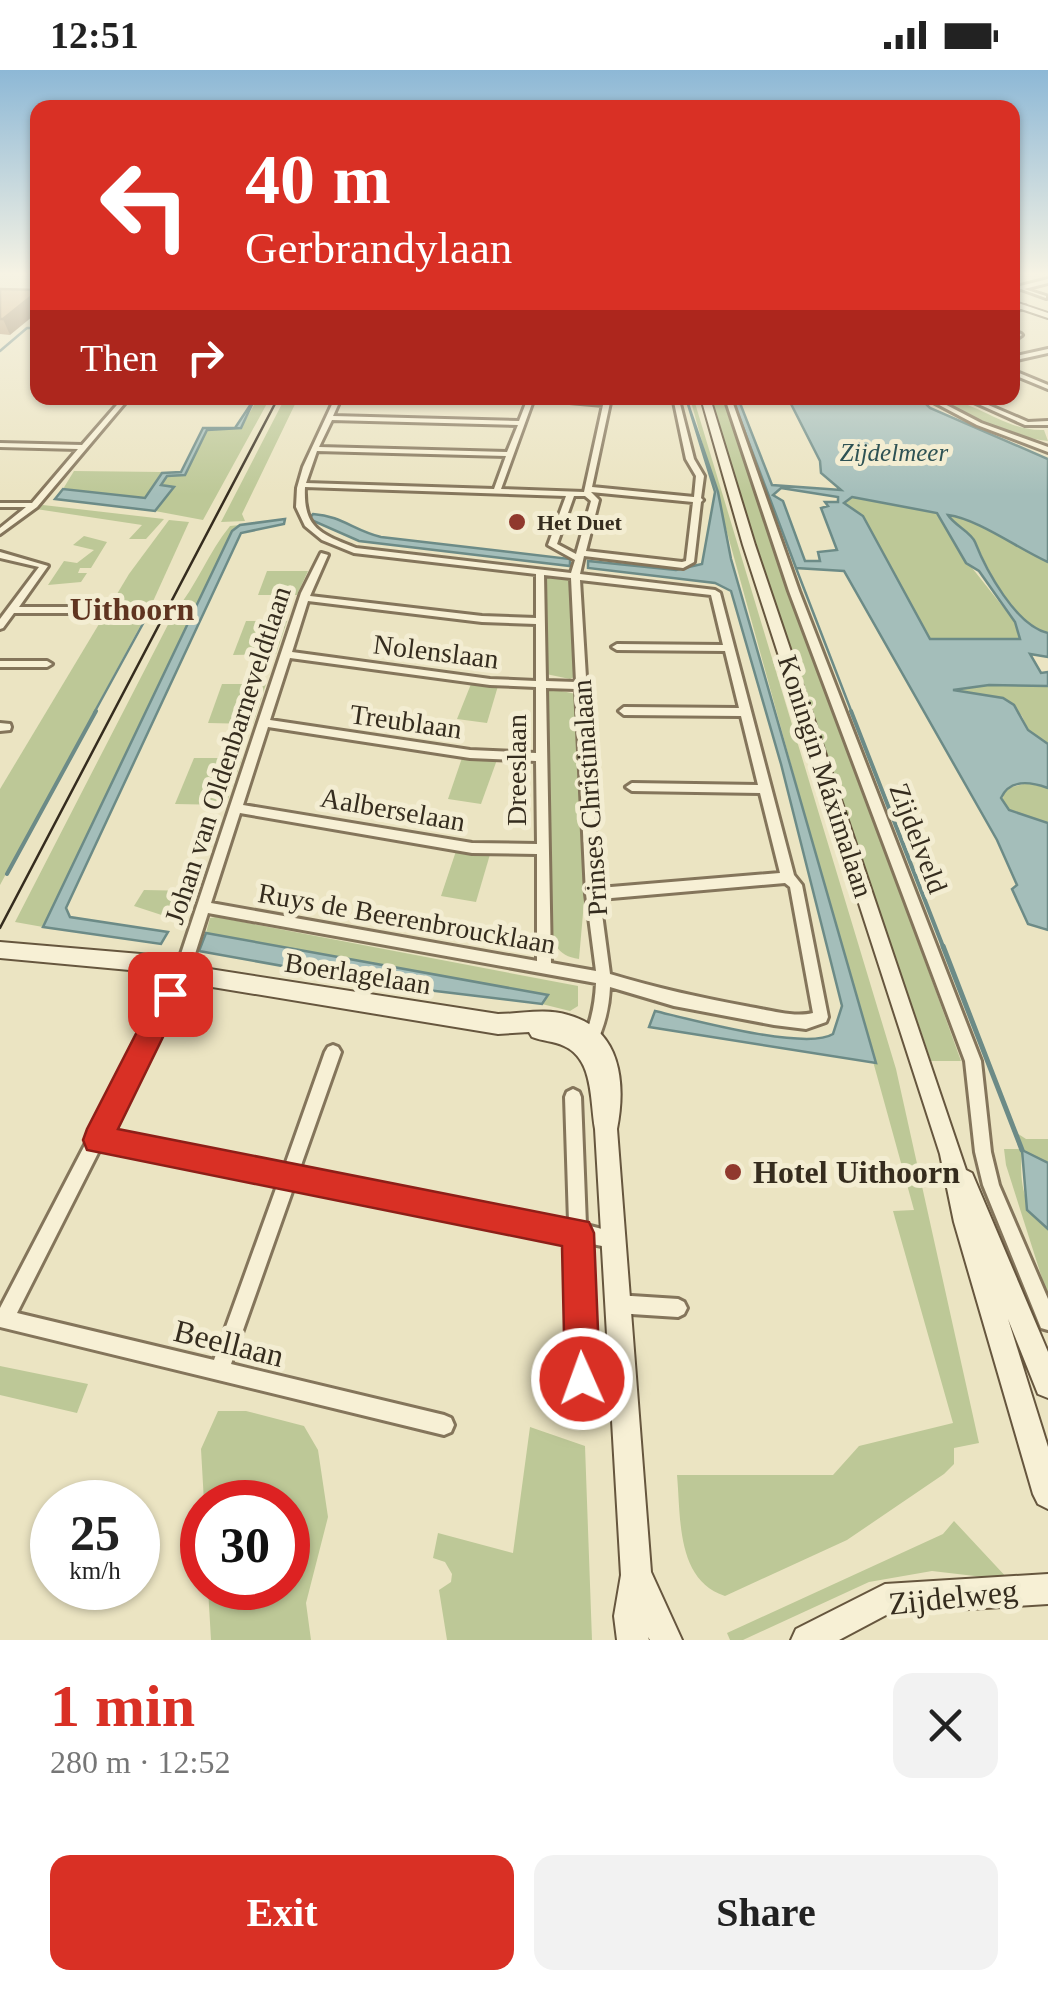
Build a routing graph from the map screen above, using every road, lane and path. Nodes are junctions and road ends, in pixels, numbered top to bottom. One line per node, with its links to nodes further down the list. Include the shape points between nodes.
1 (1048, 352): 2 (street)
2 (1020, 357)
3 (1020, 375): 4 (street)
4 (1048, 387)
5 (120, 405): 18 (street)
6 (335, 405): 14 (street)
7 (528, 405): 15 (street)
8 (606, 405): 24 (street, Prinses Christinalaan)
9 (678, 405): 26 (street, via 700,476)
10 (707, 405): 68 (street, Koningin Máximalaan)
11 (730, 405): 72 (street, Zijdelveld, via 794,591 974,1060 991,1185)
12 (943, 405): 20 (street)
13 (984, 405): 16 (street, via 1030,426)
14 (330, 418): 15 (street); 19 (street)
15 (522, 423): 21 (street)
16 (1048, 423)
17 (0, 444): 18 (street)
18 (85, 447): 27 (street)
19 (317, 449): 21 (street); 22 (street)
20 (1048, 450)
21 (510, 454): 23 (street)
22 (302, 484): 23 (street); 33 (street, via 298,513 322,538 354,550)
23 (497, 490): 25 (street)
24 (588, 491): 25 (street); 26 (street); 32 (street, Prinses Christinalaan, via 595,500)
25 (570, 496): 32 (street, Prinses Christinalaan, via 552,546)
26 (699, 500): 32 (street, via 684,566)
27 (35, 504): 28 (street); 29 (street)
28 (0, 505)
29 (0, 532)
30 (324, 555): 35 (street, Johan van Oldenbarneveldtlaan)
31 (0, 556): 36 (street, via 44,566)
32 (578, 556): 34 (street, Prinses Christinalaan)
33 (540, 571): 34 (street); 38 (street, Dreeslaan)
34 (575, 575): 41 (street, via 712,591); 46 (street, Prinses Christinalaan)
35 (305, 598): 38 (street); 42 (street, Johan van Oldenbarneveldtlaan)
36 (12, 610): 37 (street); 39 (street)
37 (82, 610)
38 (540, 621): 45 (street, Dreeslaan)
39 (0, 626)
40 (617, 647): 41 (street)
41 (729, 648): 48 (street)
42 (286, 654): 45 (street, Nolenslaan); 49 (street, Johan van Oldenbarneveldtlaan)
43 (0, 664): 44 (street)
44 (47, 664)
45 (541, 684): 46 (street, Nolenslaan); 50 (street, Dreeslaan)
46 (581, 686): 56 (street, Prinses Christinalaan)
47 (624, 711): 48 (street)
48 (744, 712): 52 (street)
49 (264, 723): 50 (street, Treublaan, via 470,754); 53 (street, Johan van Oldenbarneveldtlaan)
50 (541, 757): 54 (street, Dreeslaan)
51 (632, 788): 52 (street)
52 (765, 789): 55 (street)
53 (237, 808): 54 (street, Aalberselaan, via 472,848); 57 (street, Johan van Oldenbarneveldtlaan)
54 (542, 849): 61 (street, Dreeslaan)
55 (788, 878): 56 (street); 63 (street, Ruys de Beerenbroucklaan, via 796,885 824,1009 806,1030 674,1007)
56 (593, 894): 63 (street, Prinses Christinalaan)
57 (204, 907): 61 (street, Ruys de Beerenbroucklaan); 62 (street, Johan van Oldenbarneveldtlaan)
58 (0, 939): 60 (street, Boerlagelaan)
59 (0, 950): 60 (street, Boerlagelaan)
60 (86, 956): 62 (street, Boerlagelaan, via 161,975)
61 (544, 968): 63 (street, Ruys de Beerenbroucklaan)
62 (182, 973): 64 (street, Boerlagelaan, via 525,1024); 67 (street, Johan van Oldenbarneveldtlaan)
63 (600, 978): 64 (street, Prinses Christinalaan, via 600,1014)
64 (589, 1042): 71 (street, Prinses Christinalaan, via 606,1129)
65 (333, 1052): 69 (street)
66 (573, 1097): 70 (street)
67 (97, 1140): 69 (street); 75 (street, Johan van Oldenbarneveldtlaan)
68 (951, 1154): 78 (street, Koningin Máximalaan); 81 (street, Koningin Máximalaan)
69 (287, 1178): 70 (street); 77 (street)
70 (578, 1233): 71 (street); 79 (street)
71 (612, 1239): 73 (street, Prinses Christinalaan)
72 (1044, 1302): 76 (street, Zijdelveld)
73 (616, 1304): 74 (street); 82 (street, Prinses Christinalaan)
74 (678, 1308)
75 (2, 1318): 77 (street, Beellaan)
76 (1048, 1321)
77 (219, 1372): 80 (street, Beellaan)
78 (1048, 1384)
79 (584, 1416)
80 (444, 1425)
81 (1048, 1494)
82 (636, 1575): 84 (street, Prinses Christinalaan); 85 (street, Prinses Christinalaan)
83 (1048, 1589): 86 (street, Zijdelweg, via 885,1599)
84 (632, 1640)
85 (666, 1640)
86 (807, 1640)

